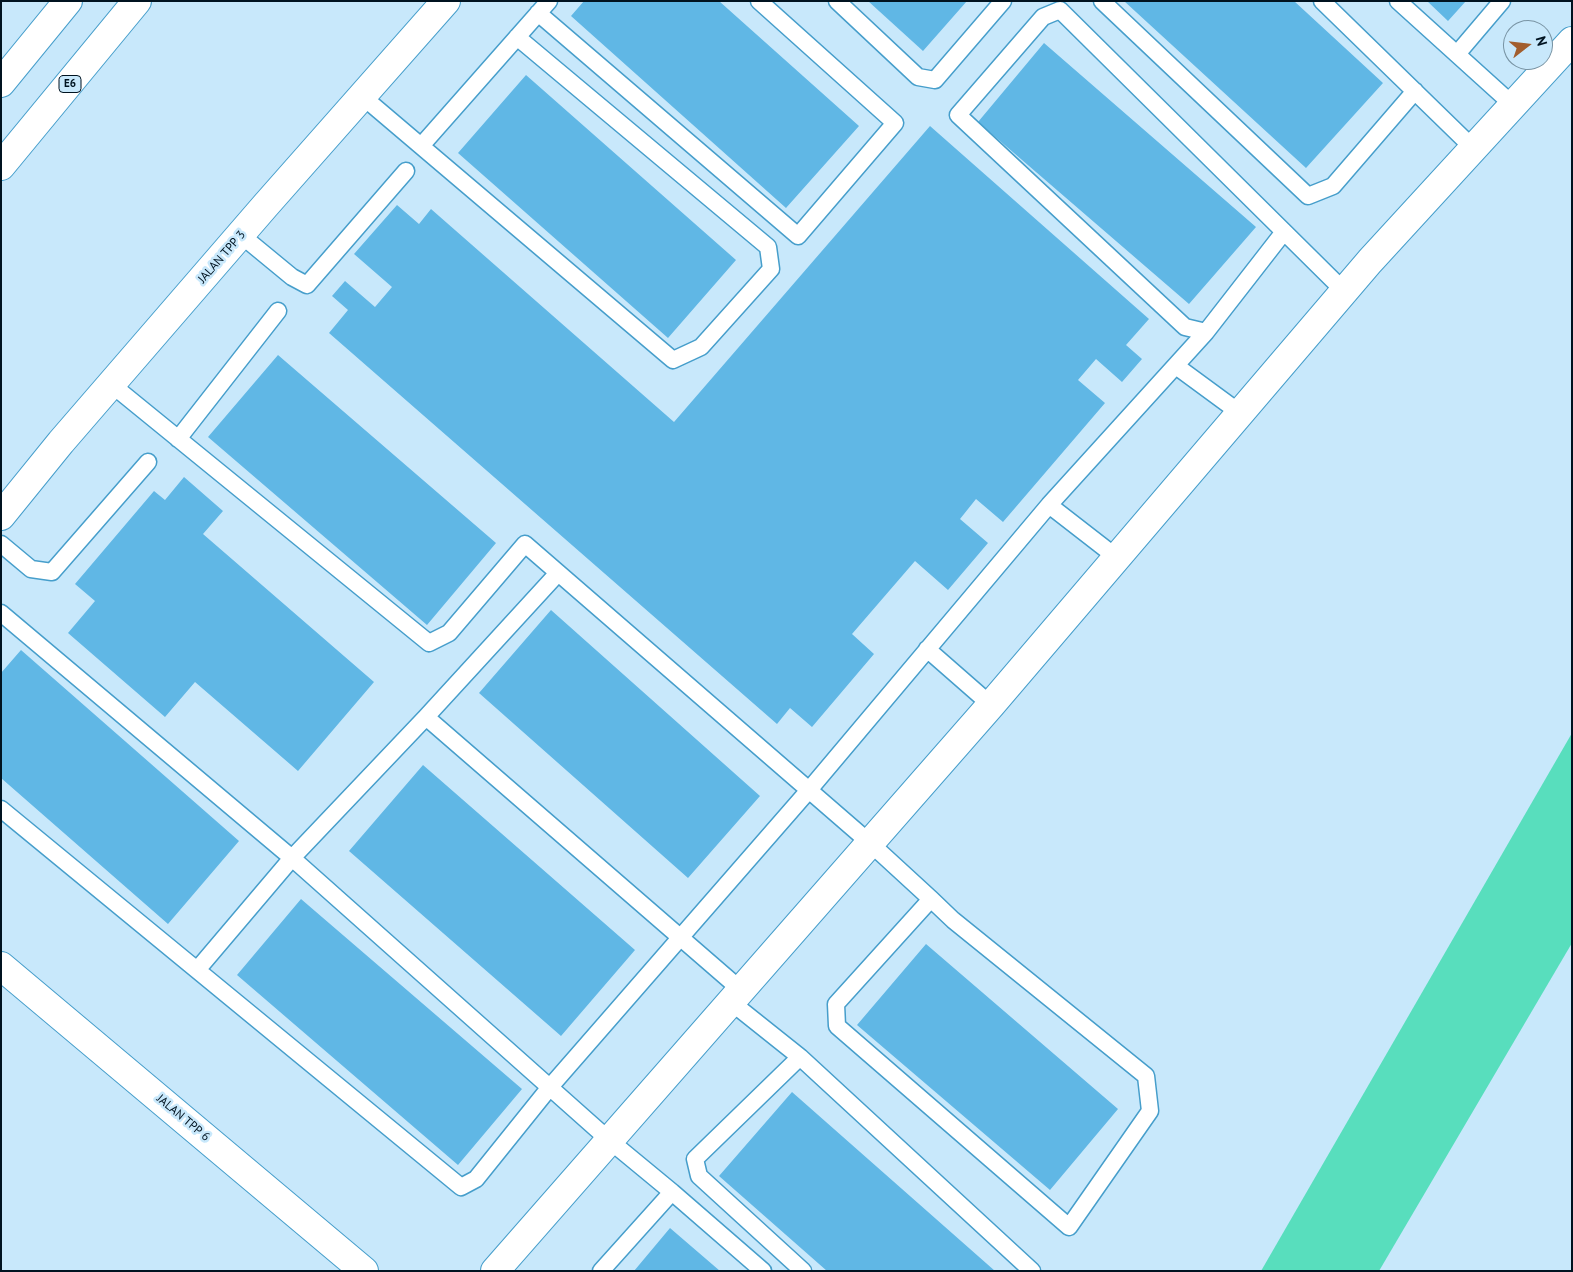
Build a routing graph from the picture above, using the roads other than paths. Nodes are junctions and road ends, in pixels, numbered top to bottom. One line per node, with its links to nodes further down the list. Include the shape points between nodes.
1 (68, 1): 15 (main road)
2 (137, 1): 21 (main road, E6)
3 (446, 1): 17 (main road, JALAN TPP 3)
4 (759, 1): 11 (lane, via 895,124 798,236)
5 (837, 1): 6 (lane, via 918,77 935,80)
6 (1003, 1)
7 (1102, 1): 16 (lane, via 1308,196 1333,186)
8 (1322, 1): 16 (lane)
9 (1398, 1): 14 (lane)
10 (1502, 1): 14 (lane)
11 (544, 7): 12 (lane)
12 (517, 37): 19 (lane); 19 (lane, via 768,247 771,269 701,347 673,360)
13 (1572, 41): 18 (main road)
14 (1457, 54): 18 (lane)
15 (1, 84)
16 (1415, 92): 20 (lane)
17 (362, 96): 19 (lane); 24 (main road, JALAN TPP 3)
18 (1513, 105): 20 (main road)
19 (421, 146)
20 (1473, 148): 25 (main road)
21 (1, 166)
22 (406, 171): 24 (lane, via 308,285 292,277)
23 (1284, 232): 25 (lane); 27 (lane); 27 (lane, via 1060,10 1043,17 958,115 1185,327)
24 (241, 234): 29 (main road, JALAN TPP 3)
25 (1344, 291): 30 (main road)
26 (278, 311): 31 (lane)
27 (1206, 332): 28 (lane)
28 (1176, 366): 30 (lane); 33 (lane)
29 (111, 384): 31 (lane); 34 (main road, JALAN TPP 3)
30 (1240, 413): 36 (main road)
31 (178, 439): 37 (lane, via 429,643 449,633 524,544)
32 (148, 462): 35 (lane, via 52,572 31,569)
33 (1050, 505): 36 (lane); 39 (lane)
34 (1, 516)
35 (1, 544)
36 (1116, 557): 40 (main road)
37 (558, 573): 41 (lane); 42 (lane)
38 (3, 619): 45 (lane)
39 (927, 649): 40 (lane); 42 (lane)
40 (991, 705): 44 (main road)
41 (426, 717): 45 (lane); 47 (lane)
42 (809, 790): 44 (lane); 47 (lane)
43 (1, 809): 49 (lane)
44 (870, 843): 46 (lane); 50 (main road)
45 (292, 858): 49 (lane); 52 (lane)
46 (931, 899): 46 (lane, via 1146,1076 1150,1111 1070,1227 837,1026 836,1004)
47 (679, 936): 50 (lane); 52 (lane)
48 (1, 966): 55 (main road, JALAN TPP 6)
49 (197, 970): 52 (lane, via 462,1187 476,1179)
50 (736, 996): 51 (lane); 53 (main road)
51 (800, 1057): 59 (lane, via 695,1159 699,1176); 60 (lane)
52 (550, 1087): 53 (lane)
53 (610, 1140): 54 (lane); 56 (main road)
54 (672, 1192): 57 (lane); 58 (lane)
55 (364, 1271)
56 (495, 1271)
57 (601, 1271)
58 (764, 1271)
59 (803, 1271)
60 (1032, 1271)

